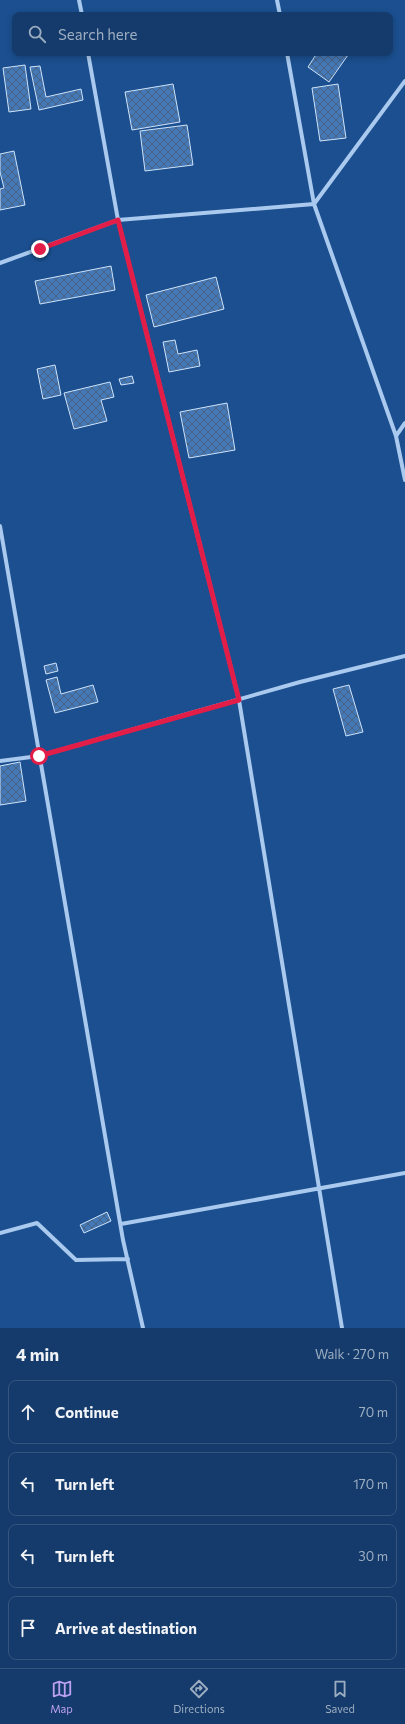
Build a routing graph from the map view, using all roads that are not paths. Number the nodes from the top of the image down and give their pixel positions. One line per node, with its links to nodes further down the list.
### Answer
1 (79, 0): 3 (street)
2 (277, 0): 4 (street)
3 (81, 12)
4 (279, 12)
5 (89, 56): 9 (street)
6 (288, 56): 8 (street)
7 (405, 81): 8 (street)
8 (314, 204): 9 (street); 12 (street)
9 (118, 220): 10 (street); 16 (street)
10 (0, 263)
11 (405, 423): 12 (street)
12 (396, 436): 13 (street)
13 (405, 480)
14 (0, 526): 17 (street)
15 (405, 656): 16 (street)
16 (239, 700): 17 (street); 20 (street)
17 (39, 756): 18 (street); 21 (street)
18 (0, 761)
19 (405, 1173): 20 (street)
20 (319, 1188): 21 (street); 25 (street)
21 (120, 1224): 23 (street)
22 (0, 1233): 23 (street)
23 (128, 1259): 24 (street)
24 (143, 1328)
25 (342, 1328)

